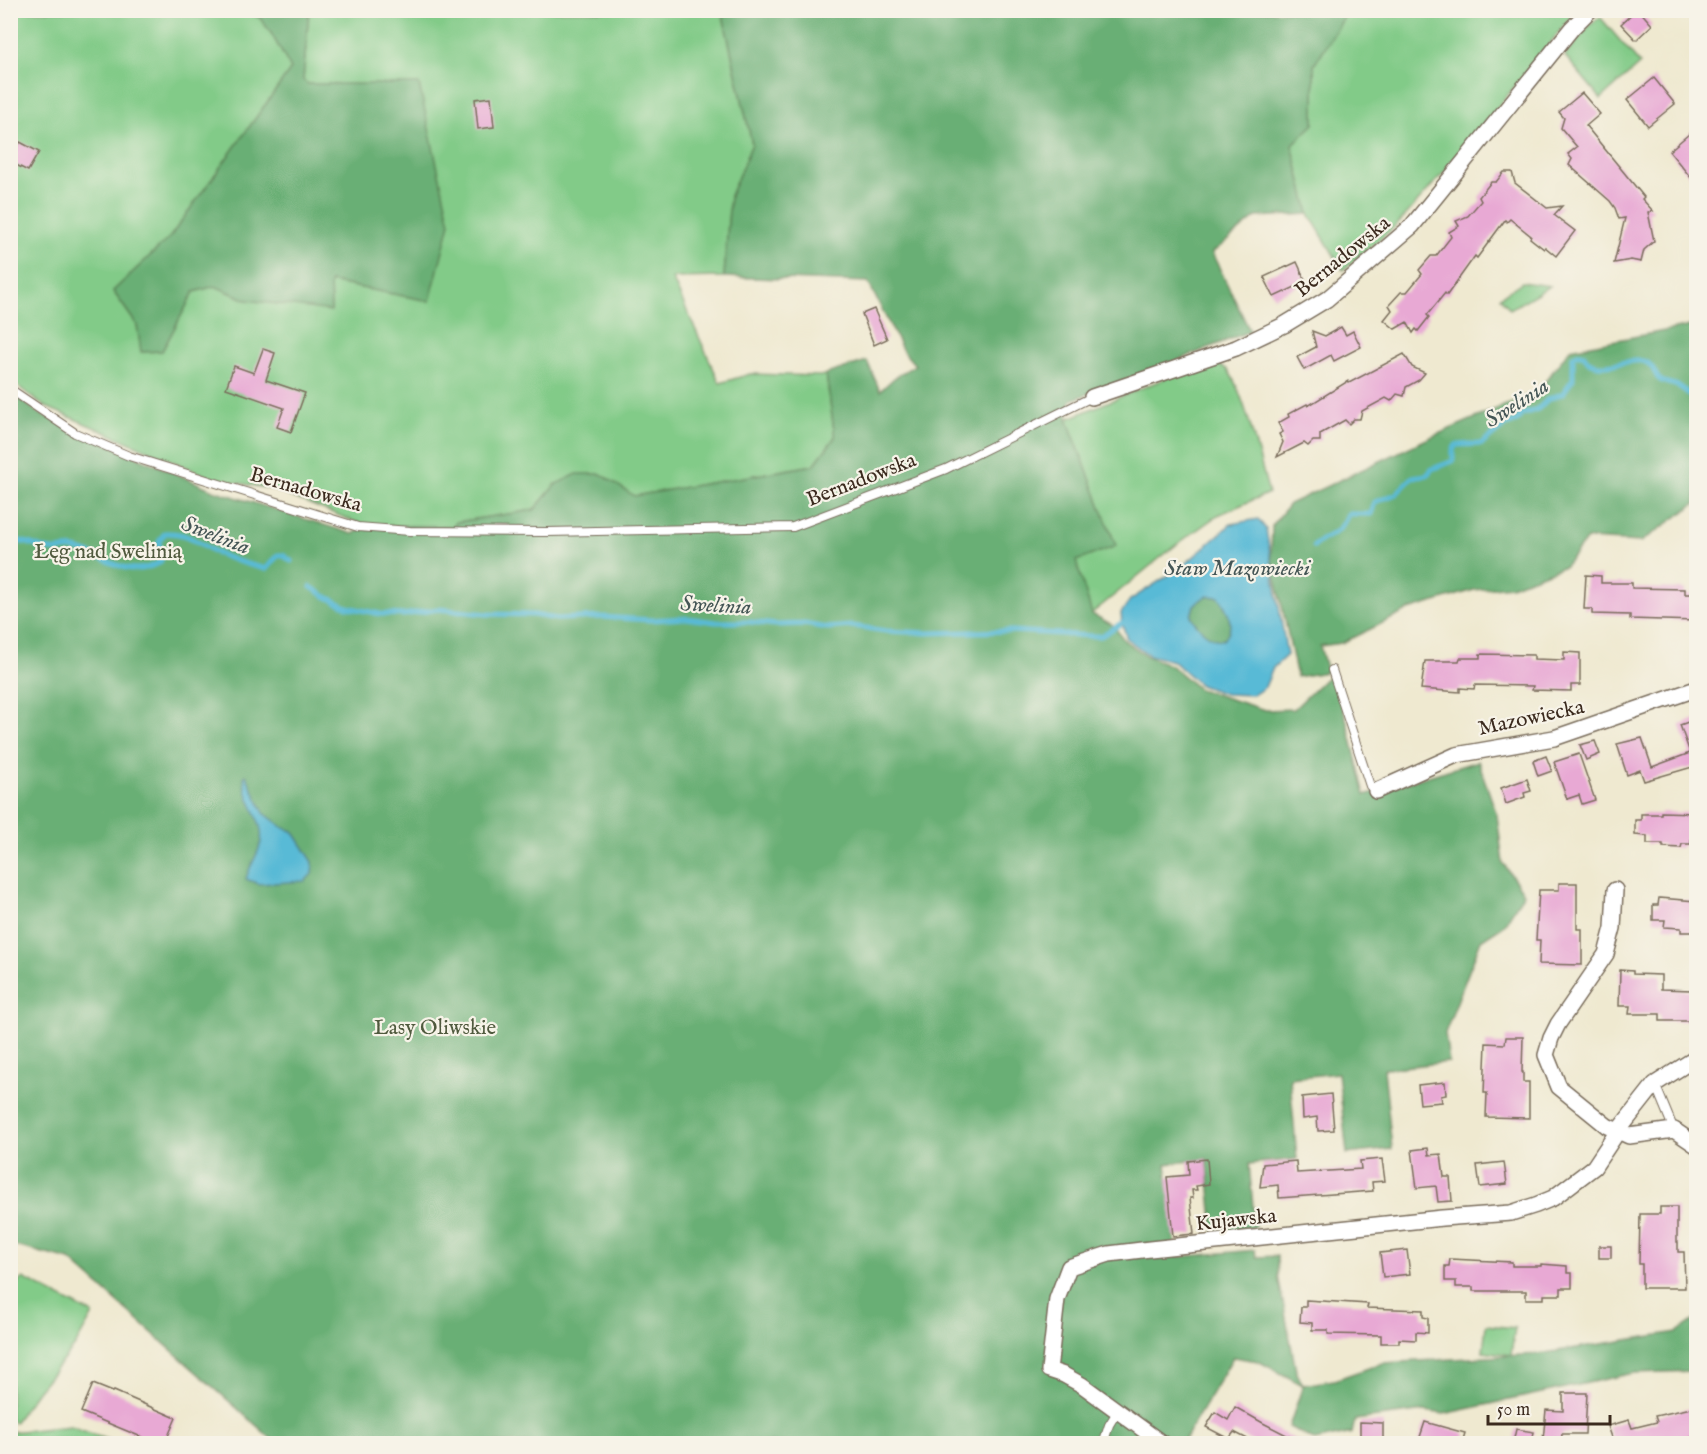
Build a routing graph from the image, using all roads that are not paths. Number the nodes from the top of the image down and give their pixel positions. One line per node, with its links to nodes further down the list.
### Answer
1 (1590, 10): 3 (street, Bernadowska)
2 (10, 389): 3 (lane, Bernadowska)
3 (1092, 397)
4 (1332, 670): 6 (lane)
5 (1696, 689): 6 (street, Mazowiecka)
6 (1376, 791)
7 (1615, 890): 11 (street)
8 (1696, 1058): 9 (street, Kujawska)
9 (1655, 1084): 10 (lane); 11 (street, Kujawska)
10 (1674, 1130): 11 (street); 12 (street)
11 (1618, 1131): 13 (street, Kujawska)
12 (1696, 1145)
13 (1117, 1412): 14 (lane); 15 (street, Kujawska)
14 (1103, 1443)
15 (1163, 1443)

